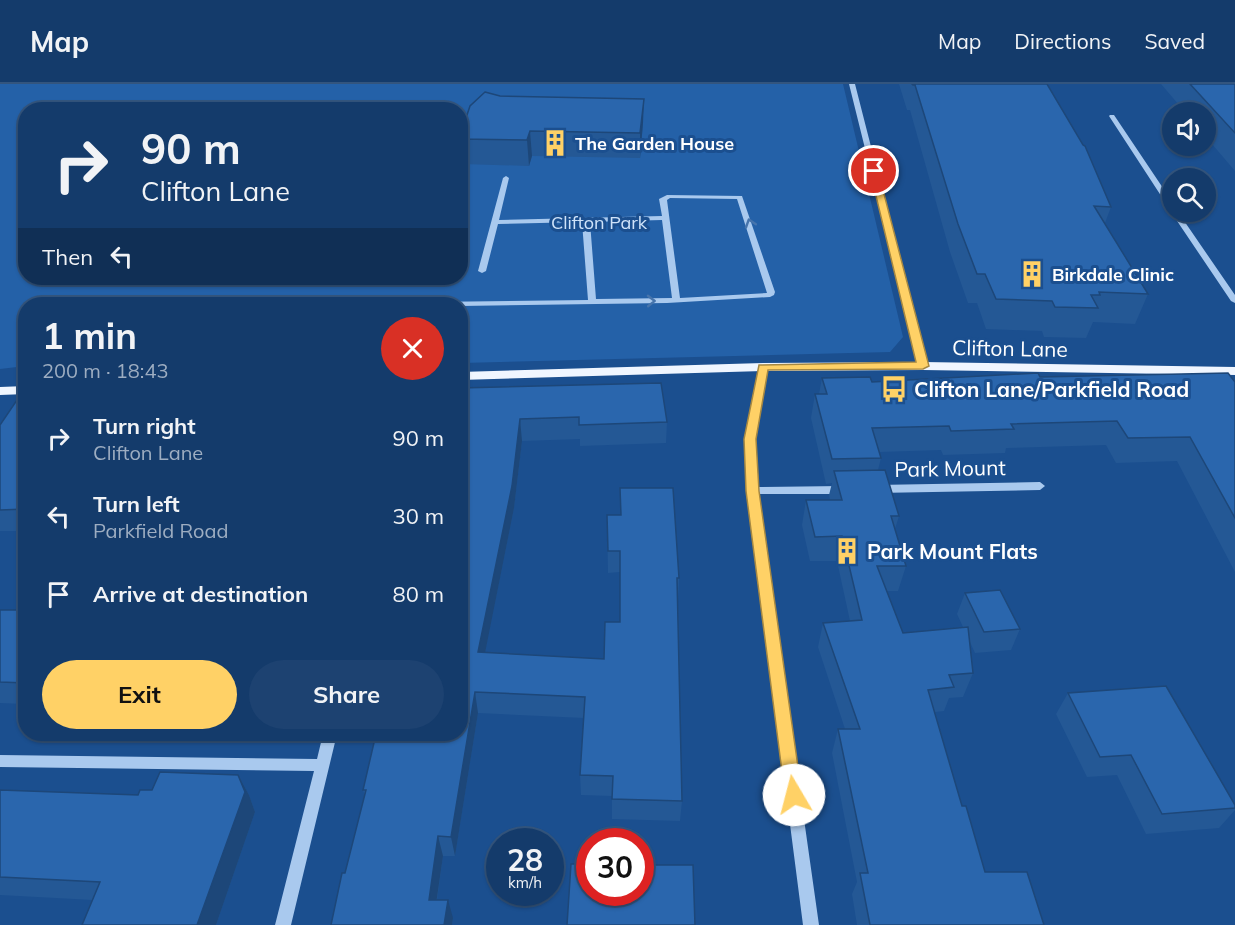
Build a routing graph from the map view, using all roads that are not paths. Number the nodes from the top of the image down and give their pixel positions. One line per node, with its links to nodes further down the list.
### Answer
1 (852, 84): 14 (street)
2 (1112, 116): 4 (street)
3 (506, 178): 7 (street)
4 (1162, 192)
5 (666, 218): 6 (street); 10 (street); 10 (street, one-way to 5)
6 (586, 220): 7 (street); 12 (street)
7 (494, 222): 9 (street)
8 (1182, 222): 11 (street)
9 (482, 272)
10 (676, 300): 12 (street, one-way to 10)
11 (1235, 301)
12 (592, 302): 13 (street)
13 (468, 304)
14 (923, 366): 15 (main road, Clifton Lane); 16 (main road, Clifton Lane)
15 (763, 367): 17 (main road, Clifton Lane); 23 (street)
16 (1235, 371)
17 (468, 376)
18 (18, 390): 19 (main road)
19 (0, 391)
20 (1040, 486): 22 (street, Park Mount)
21 (858, 489): 23 (street)
22 (870, 489)
23 (752, 491): 28 (street)
24 (328, 741): 26 (street)
25 (0, 761): 26 (street)
26 (322, 765): 27 (street)
27 (283, 925)
28 (811, 925)

